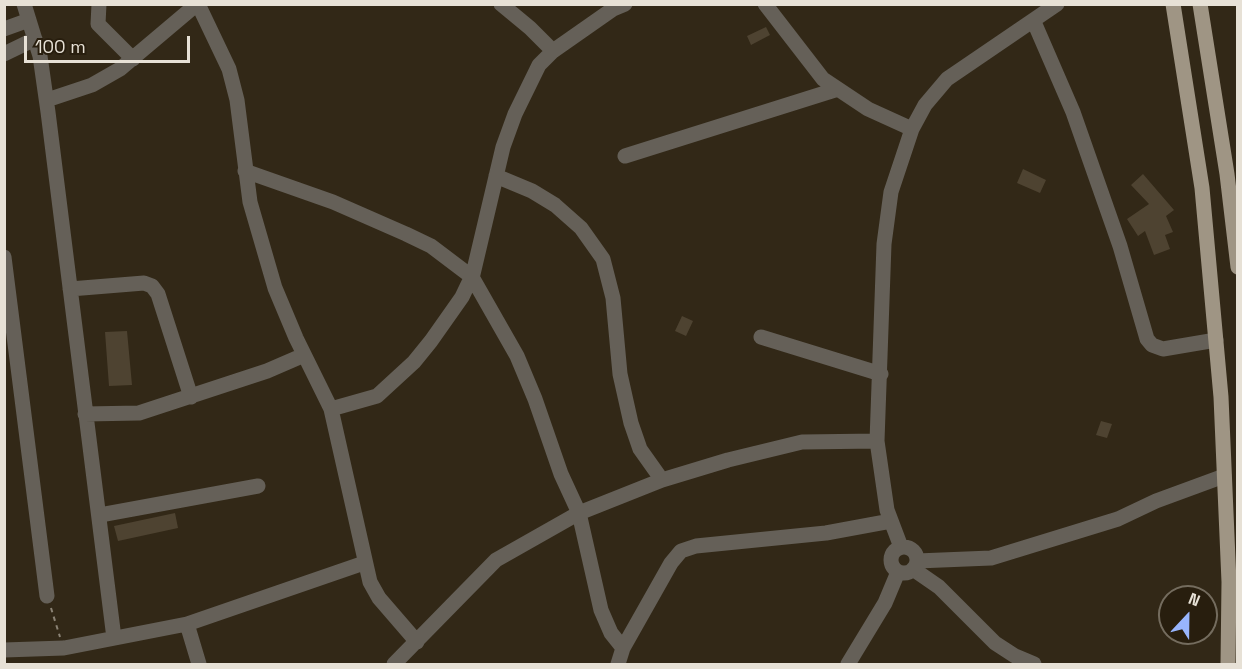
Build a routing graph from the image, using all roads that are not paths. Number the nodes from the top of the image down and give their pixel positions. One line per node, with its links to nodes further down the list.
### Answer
1 (24, 4): 10 (street)
2 (99, 4): 16 (street)
3 (197, 4): 16 (street); 21 (street)
4 (501, 4): 14 (street)
5 (625, 4): 14 (street)
6 (765, 4): 17 (street)
7 (1057, 4): 11 (street)
8 (1173, 4): 29 (main road)
9 (1200, 4): 22 (main road)
10 (29, 20): 12 (street); 13 (street)
11 (1034, 22): 19 (street); 29 (street)
12 (4, 29)
13 (35, 39): 15 (street); 18 (street)
14 (553, 51): 23 (street)
15 (4, 54)
16 (133, 59): 18 (street)
17 (838, 89): 19 (street); 20 (street)
18 (47, 100): 27 (street)
19 (912, 129): 31 (street)
20 (625, 156)
21 (245, 171): 26 (street); 30 (street)
22 (1232, 173): 25 (main road)
23 (496, 176): 26 (street); 37 (street)
24 (4, 257): 45 (street)
25 (1238, 267)
26 (472, 277): 33 (street); 39 (street)
27 (70, 289): 32 (street); 34 (street)
28 (761, 337): 31 (street)
29 (1216, 340): 36 (main road)
30 (304, 355): 32 (street); 33 (street)
31 (881, 374): 35 (street)
32 (191, 397): 34 (street)
33 (331, 409): 43 (street)
34 (85, 414): 40 (street)
35 (877, 441): 37 (street); 41 (street)
36 (1224, 476): 44 (street); 56 (main road)
37 (662, 480): 39 (street)
38 (258, 486): 40 (street)
39 (579, 513): 48 (street); 49 (street)
40 (100, 515): 47 (street)
41 (891, 521): 42 (street); 49 (street)
42 (901, 547): 44 (street); 44 (street)
43 (364, 563): 46 (street); 48 (street)
44 (910, 568): 54 (street); 55 (street)
45 (47, 596)
46 (187, 624): 47 (street); 51 (street)
47 (114, 639): 50 (street)
48 (417, 642): 52 (street)
49 (622, 648): 53 (street)
50 (4, 650)
51 (199, 664)
52 (394, 664)
53 (618, 664)
54 (848, 664)
55 (1034, 664)
56 (1228, 664)

